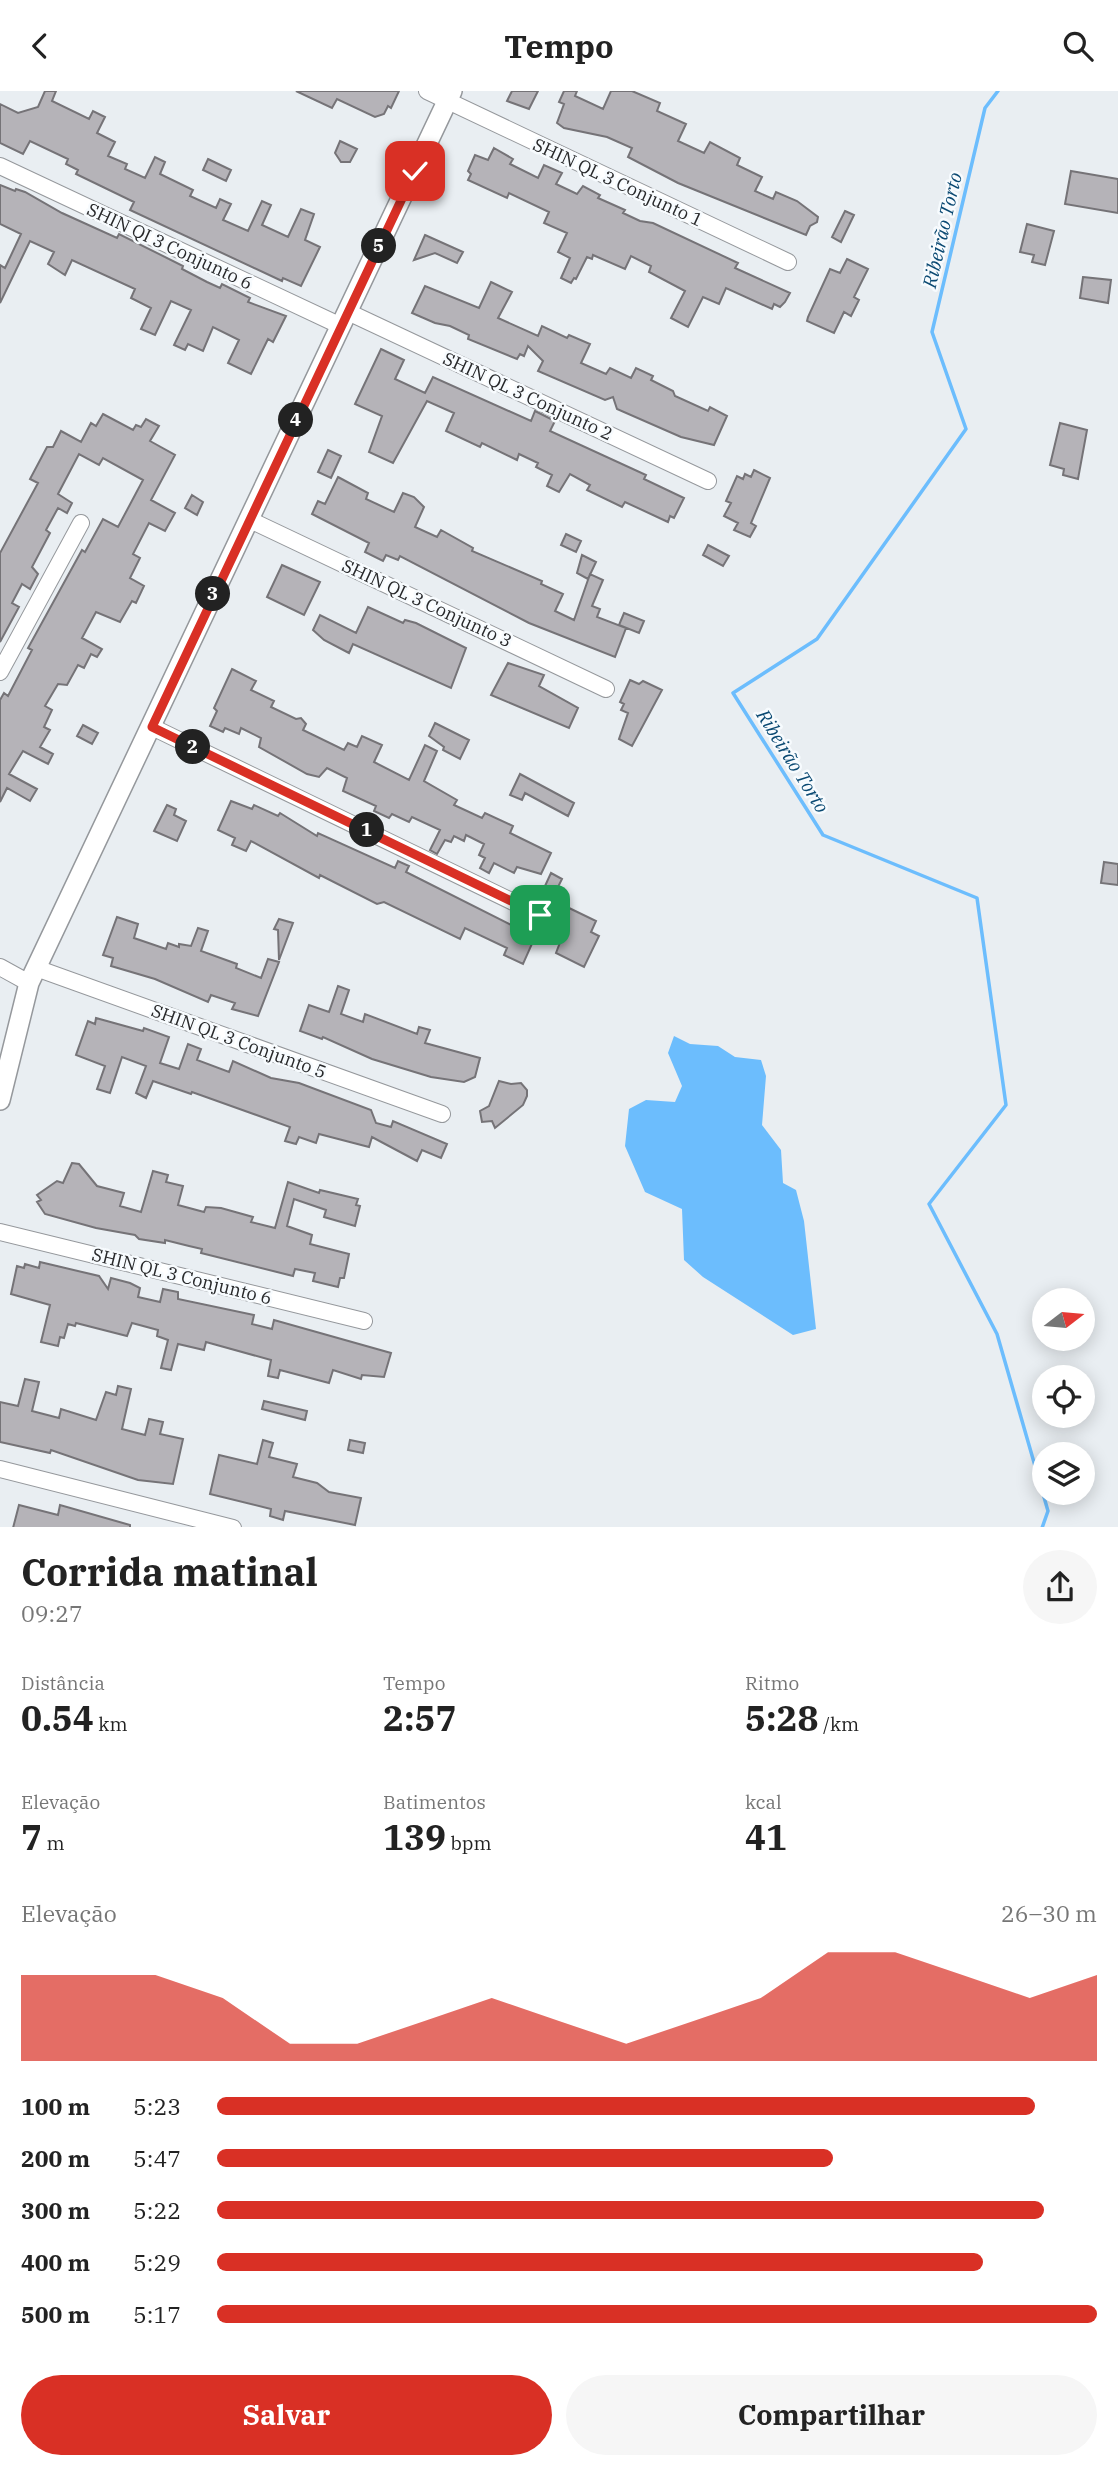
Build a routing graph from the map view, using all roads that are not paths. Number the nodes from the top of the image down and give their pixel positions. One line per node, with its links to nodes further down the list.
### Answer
1 (427, 91): 2 (street, SHIN QL 3 Conjunto 1)
2 (450, 96): 4 (street, SHIN QL 3 Conjunto 1); 5 (street)
3 (0, 166): 5 (street, SHIN QI 3 Conjunto 6)
4 (788, 262)
5 (345, 319): 6 (street, SHIN QL 3 Conjunto 2); 7 (street)
6 (708, 481)
7 (248, 519): 10 (street, SHIN QL 3 Conjunto 3); 11 (street)
8 (81, 523): 9 (street)
9 (0, 672)
10 (606, 689)
11 (152, 727): 12 (street); 14 (street)
12 (540, 915)
13 (0, 967): 14 (street, SHIN QL 3 Conjunto 5)
14 (33, 976): 15 (street); 16 (street, SHIN QL 3 Conjunto 5)
15 (0, 1100)
16 (442, 1114)
17 (0, 1232): 18 (street, SHIN QL 3 Conjunto 6)
18 (364, 1321)
19 (0, 1469): 20 (street)
20 (229, 1527)

